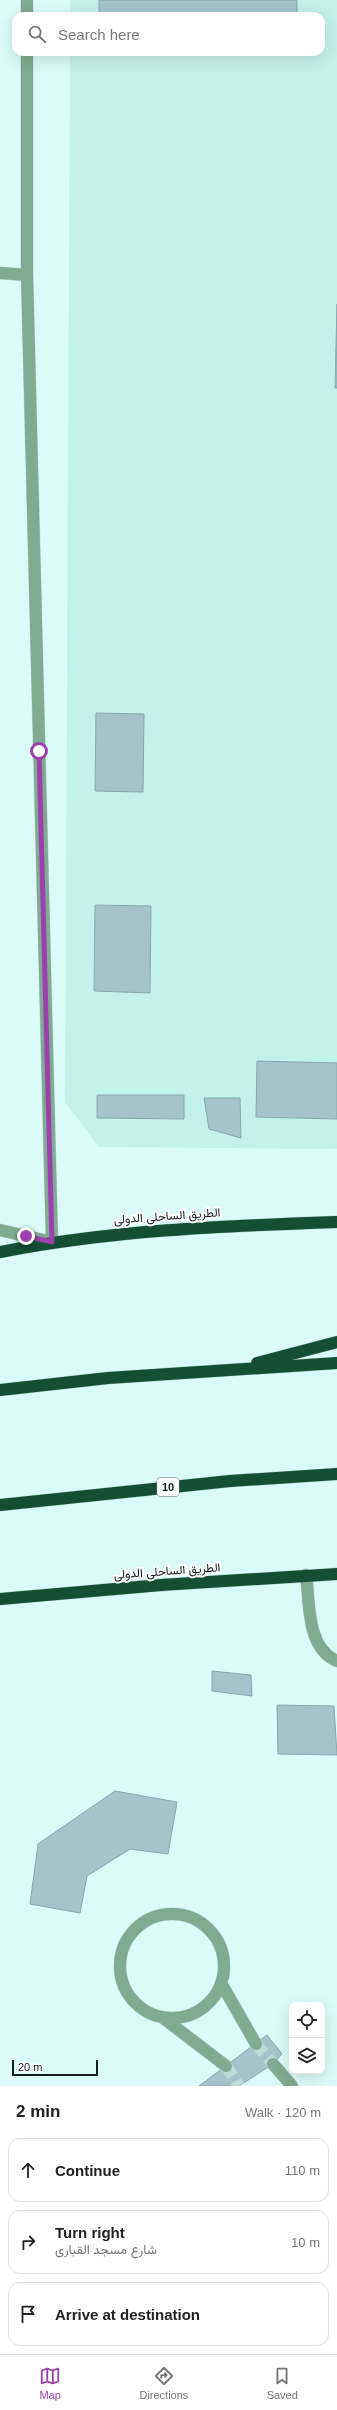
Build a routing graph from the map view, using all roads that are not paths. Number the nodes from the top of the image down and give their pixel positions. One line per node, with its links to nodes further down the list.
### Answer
1 (27, 0): 2 (street)
2 (27, 12)
3 (27, 56): 5 (street)
4 (0, 274): 5 (street)
5 (27, 275): 8 (street)
6 (337, 1222): 8 (highway, الطريق الساحلى الدولى)
7 (0, 1230): 8 (street)
8 (52, 1242): 9 (highway, الطريق الساحلى الدولى)
9 (0, 1252)
10 (337, 1342): 12 (highway)
11 (337, 1363): 12 (highway)
12 (232, 1369): 13 (highway)
13 (0, 1390)
14 (337, 1474): 15 (highway, 10)
15 (0, 1505)
16 (337, 1574): 17 (highway, الطريق الساحلى الدولى)
17 (306, 1575): 18 (highway, الطريق الساحلى الدولى); 19 (street)
18 (0, 1599)
19 (337, 1661)
20 (221, 1983): 21 (street); 21 (street); 22 (street)
21 (162, 2017): 24 (street)
22 (256, 2044)
23 (273, 2064): 25 (street)
24 (226, 2066)
25 (292, 2086)

